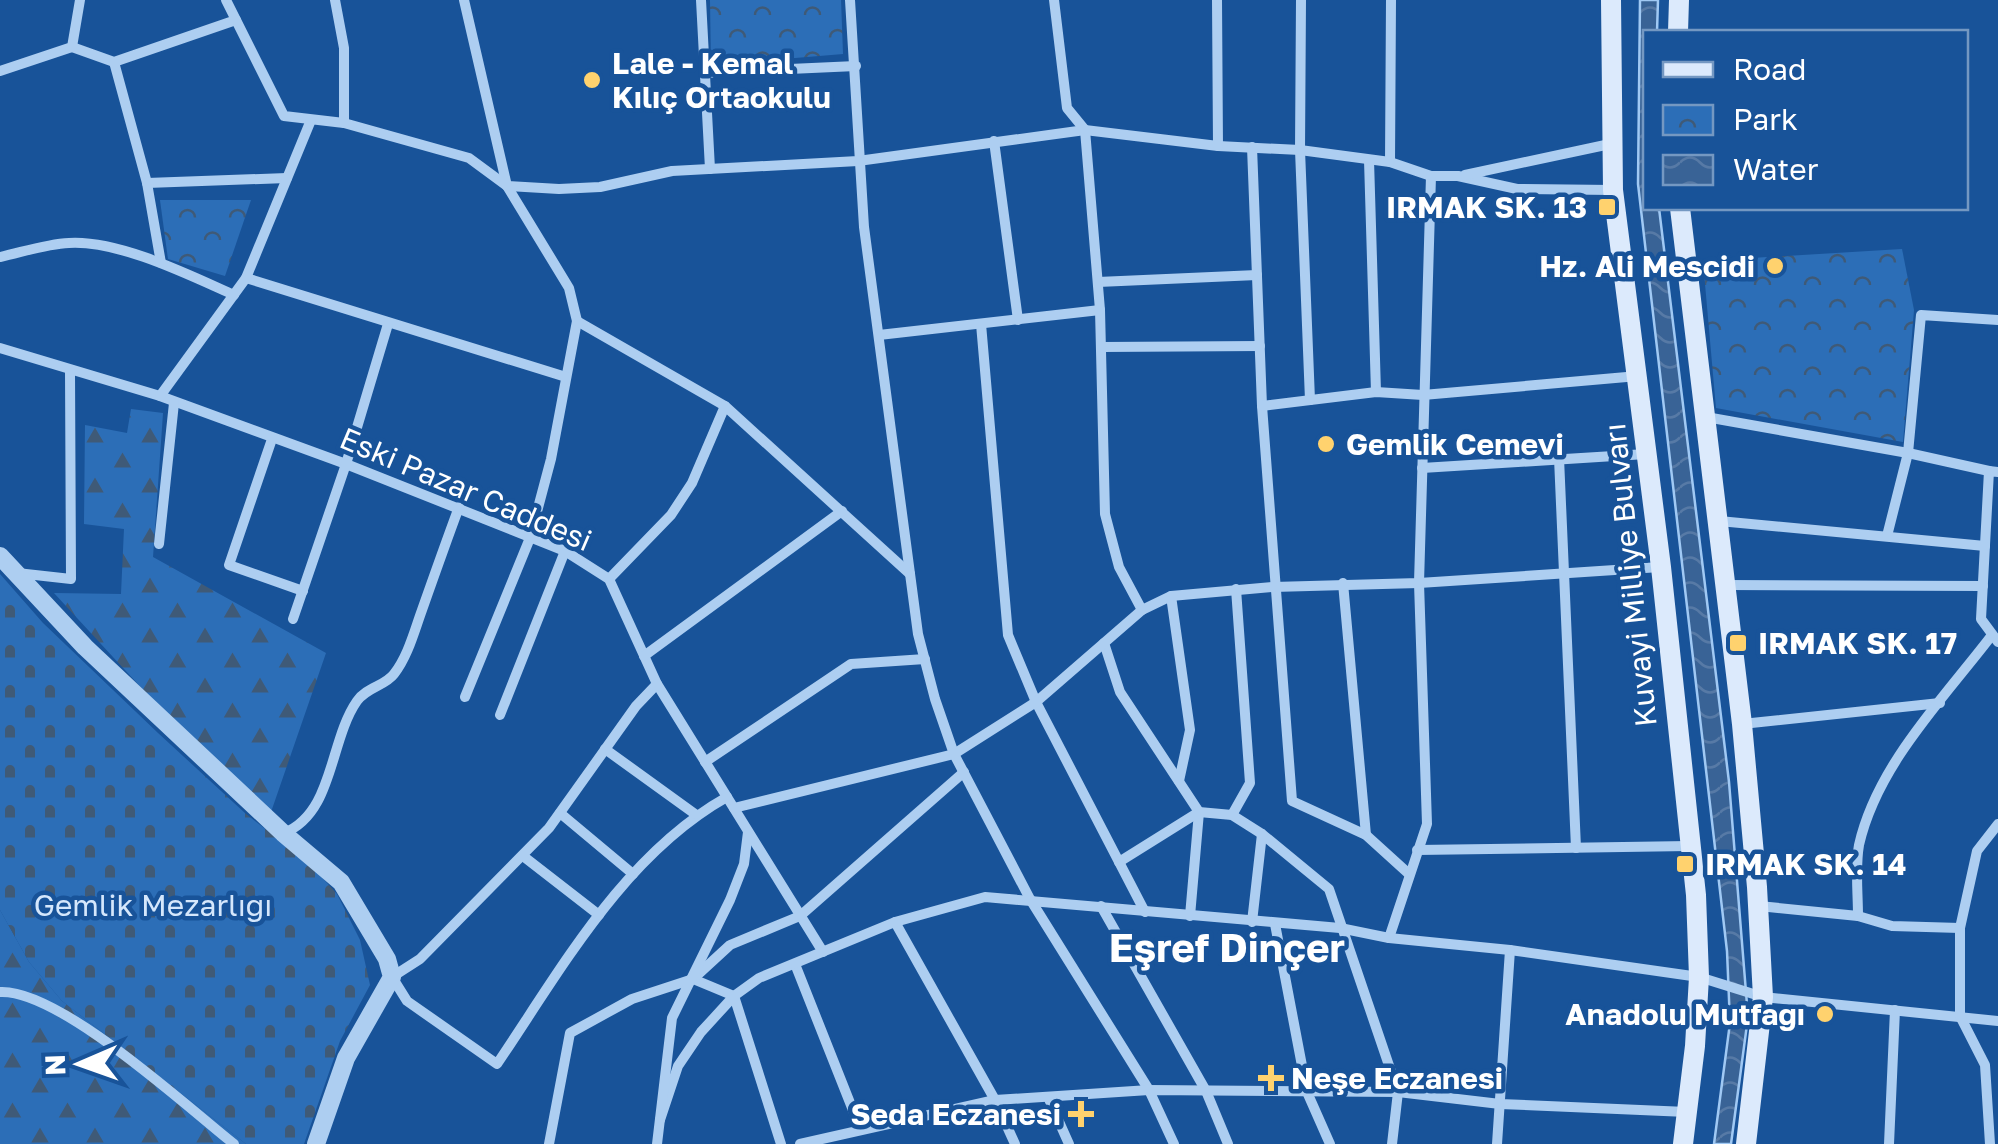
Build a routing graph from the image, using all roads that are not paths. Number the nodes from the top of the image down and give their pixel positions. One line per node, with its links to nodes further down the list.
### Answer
1 (80, 0): 15 (street)
2 (226, 0): 13 (street)
3 (335, 0): 21 (street)
4 (464, 0): 36 (street)
5 (701, 0): 19 (street)
6 (850, 0): 17 (street)
7 (1054, 0): 22 (street)
8 (1217, 0): 25 (street)
9 (1301, 0): 27 (street)
10 (1391, 0): 30 (street)
11 (1612, 0): 24 (main road, Kuvayi Milliye Bulvarı)
12 (1678, 0): 14 (main road)
13 (236, 20): 16 (street); 20 (street)
14 (1678, 30)
15 (72, 47): 16 (street); 18 (street)
16 (114, 62): 35 (street)
17 (856, 66): 19 (street); 29 (street)
18 (0, 71)
19 (704, 74): 31 (street)
20 (312, 120): 21 (street); 34 (street)
21 (344, 123): 36 (street)
22 (1085, 130): 23 (street); 25 (street); 43 (street)
23 (994, 141): 29 (street); 46 (street)
24 (1610, 144): 33 (street); 37 (main road, Kuvayi Milliye Bulvarı)
25 (1218, 146): 26 (street)
26 (1252, 147): 27 (street); 41 (street)
27 (1300, 150): 28 (street); 61 (street)
28 (1369, 160): 30 (street); 58 (street)
29 (858, 161): 31 (street); 51 (street)
30 (1390, 162): 32 (street)
31 (710, 169): 36 (street)
32 (1431, 176): 33 (street); 59 (street)
33 (1458, 176): 37 (street)
34 (287, 178): 35 (street); 42 (street)
35 (147, 183): 40 (street)
36 (507, 186): 48 (street)
37 (1613, 190): 56 (main road, Kuvayi Milliye Bulvarı)
38 (1680, 210): 65 (main road)
39 (0, 258): 40 (street)
40 (162, 263): 44 (street)
41 (1257, 275): 43 (street); 52 (street)
42 (246, 278): 44 (street); 49 (street)
43 (1098, 282): 45 (street)
44 (234, 295): 60 (street)
45 (1100, 310): 46 (street); 53 (street)
46 (1018, 320): 50 (street)
47 (1998, 320): 67 (street)
48 (577, 321): 57 (street); 63 (street)
49 (388, 324): 57 (street); 70 (street)
50 (981, 324): 51 (street); 103 (street)
51 (879, 335): 84 (street)
52 (1260, 346): 53 (street); 64 (street)
53 (1102, 347): 95 (street)
54 (0, 348): 55 (street, Eski Pazar Caddesi)
55 (70, 371): 60 (street, Eski Pazar Caddesi); 83 (street)
56 (1638, 376): 59 (street); 68 (main road, Kuvayi Milliye Bulvarı)
57 (566, 378): 77 (street)
58 (1376, 392): 59 (street); 61 (street)
59 (1423, 395): 71 (street)
60 (160, 396): 62 (street, Eski Pazar Caddesi)
61 (1310, 400): 64 (street)
62 (174, 403): 66 (street, Eski Pazar Caddesi); 78 (street)
63 (725, 406): 74 (street); 86 (street)
64 (1262, 406): 91 (street)
65 (1704, 417): 67 (street); 75 (main road)
66 (272, 439): 70 (street, Eski Pazar Caddesi); 93 (street)
67 (1908, 453): 72 (street); 76 (street)
68 (1647, 454): 69 (street); 82 (main road, Kuvayi Milliye Bulvarı)
69 (1559, 458): 71 (street); 85 (street)
70 (346, 464): 73 (street, Eski Pazar Caddesi); 93 (street)
71 (1422, 468): 87 (street)
72 (1994, 472): 79 (street)
73 (459, 507): 77 (street, Eski Pazar Caddesi); 120 (street)
74 (842, 510): 84 (street); 99 (street)
75 (1719, 521): 76 (street); 89 (main road)
76 (1887, 536): 79 (street)
77 (530, 538): 80 (street, Eski Pazar Caddesi); 102 (street)
78 (159, 544)
79 (1985, 546): 90 (street)
80 (565, 552): 86 (street, Eski Pazar Caddesi); 105 (street)
81 (0, 556): 83 (street)
82 (1661, 567): 85 (street); 123 (main road, Kuvayi Milliye Bulvarı)
83 (16, 574): 120 (street)
84 (910, 574): 100 (street)
85 (1566, 575): 87 (street); 124 (street)
86 (609, 579): 99 (street, Eski Pazar Caddesi)
87 (1419, 583): 88 (street); 125 (street)
88 (1343, 584): 91 (street); 122 (street)
89 (1725, 584): 90 (street); 106 (main road)
90 (1982, 586): 97 (street)
91 (1274, 587): 92 (street); 122 (street)
92 (1236, 589): 94 (street); 117 (street)
93 (303, 591): 96 (street)
94 (1171, 596): 95 (street); 111 (street)
95 (1142, 610): 98 (street)
96 (293, 619)
97 (1995, 639): 104 (street)
98 (1104, 643): 103 (street); 111 (street)
99 (644, 656): 101 (street, Eski Pazar Caddesi)
100 (925, 659): 108 (street); 109 (street)
101 (657, 684): 107 (street); 109 (street, Eski Pazar Caddesi)
102 (465, 697)
103 (1036, 702): 108 (street); 127 (street)
104 (1940, 703): 106 (street); 137 (street)
105 (500, 715)
106 (1742, 724): 132 (main road)
107 (605, 749): 115 (street); 116 (street)
108 (954, 754): 110 (street); 113 (street)
109 (705, 762): 112 (street, Eski Pazar Caddesi)
110 (964, 772): 130 (street); 135 (street)
111 (1178, 782): 114 (street)
112 (727, 796): 113 (street, Eski Pazar Caddesi); 116 (street)
113 (734, 808): 119 (street, Eski Pazar Caddesi)
114 (1199, 812): 117 (street); 127 (street); 136 (street)
115 (560, 813): 126 (street); 128 (street)
116 (696, 814): 128 (street)
117 (1232, 814): 121 (street)
118 (1998, 824): 142 (street)
119 (748, 831): 135 (street, Eski Pazar Caddesi); 149 (street)
120 (283, 834): 147 (street)
121 (1262, 834): 139 (street); 141 (street)
122 (1366, 836): 129 (street)
123 (1690, 846): 124 (street); 148 (main road, Kuvayi Milliye Bulvarı)
124 (1576, 848): 125 (street)
125 (1417, 850): 129 (street)
126 (523, 856): 134 (street); 147 (street)
127 (1119, 862): 133 (street)
128 (633, 874): 134 (street)
129 (1410, 874): 143 (street)
130 (1030, 899): 131 (street); 138 (street); 156 (street)
131 (1101, 906): 133 (street); 157 (street)
132 (1758, 906): 137 (street); 152 (main road)
133 (1145, 912): 136 (street)
134 (599, 915): 147 (street)
135 (800, 916): 145 (street, Eski Pazar Caddesi); 149 (street)
136 (1190, 916): 139 (street)
137 (1858, 916): 142 (street)
138 (895, 922): 145 (street); 161 (street)
139 (1252, 922): 140 (street)
140 (1276, 924): 141 (street); 158 (street)
141 (1340, 928): 143 (street); 159 (street)
142 (1960, 928): 154 (street)
143 (1389, 938): 144 (street)
144 (1510, 950): 148 (street); 162 (street)
145 (823, 952): 146 (street)
146 (795, 964): 151 (street); 165 (street)
147 (392, 977): 168 (street)
148 (1699, 977): 152 (street); 163 (main road, Kuvayi Milliye Bulvarı)
149 (693, 979): 151 (street); 164 (street); 169 (street)
150 (0, 992): 167 (street)
151 (734, 996): 164 (street); 171 (street)
152 (1763, 997): 153 (street); 181 (main road)
153 (1894, 1010): 154 (street); 182 (street)
154 (1960, 1016): 155 (street); 183 (street)
155 (1998, 1021)
156 (1150, 1090): 157 (street); 160 (street); 175 (street)
157 (1206, 1090): 158 (street); 176 (street)
158 (1307, 1092): 159 (street); 177 (street)
159 (1398, 1092): 162 (street); 178 (street)
160 (1048, 1097): 161 (street); 174 (street)
161 (995, 1100): 165 (street); 173 (street)
162 (1500, 1104): 163 (street); 179 (street)
163 (1687, 1112): 180 (main road, Kuvayi Milliye Bulvarı)
164 (660, 1120): 170 (street)
165 (860, 1128): 166 (street)
166 (830, 1140): 172 (street)
167 (234, 1144)
168 (316, 1144)
169 (549, 1144)
170 (657, 1144)
171 (781, 1144)
172 (800, 1144)
173 (1015, 1144)
174 (1069, 1144)
175 (1174, 1144)
176 (1228, 1144)
177 (1330, 1144)
178 (1392, 1144)
179 (1496, 1144)
180 (1683, 1144)
181 (1746, 1144)
182 (1889, 1144)
183 (1990, 1144)

